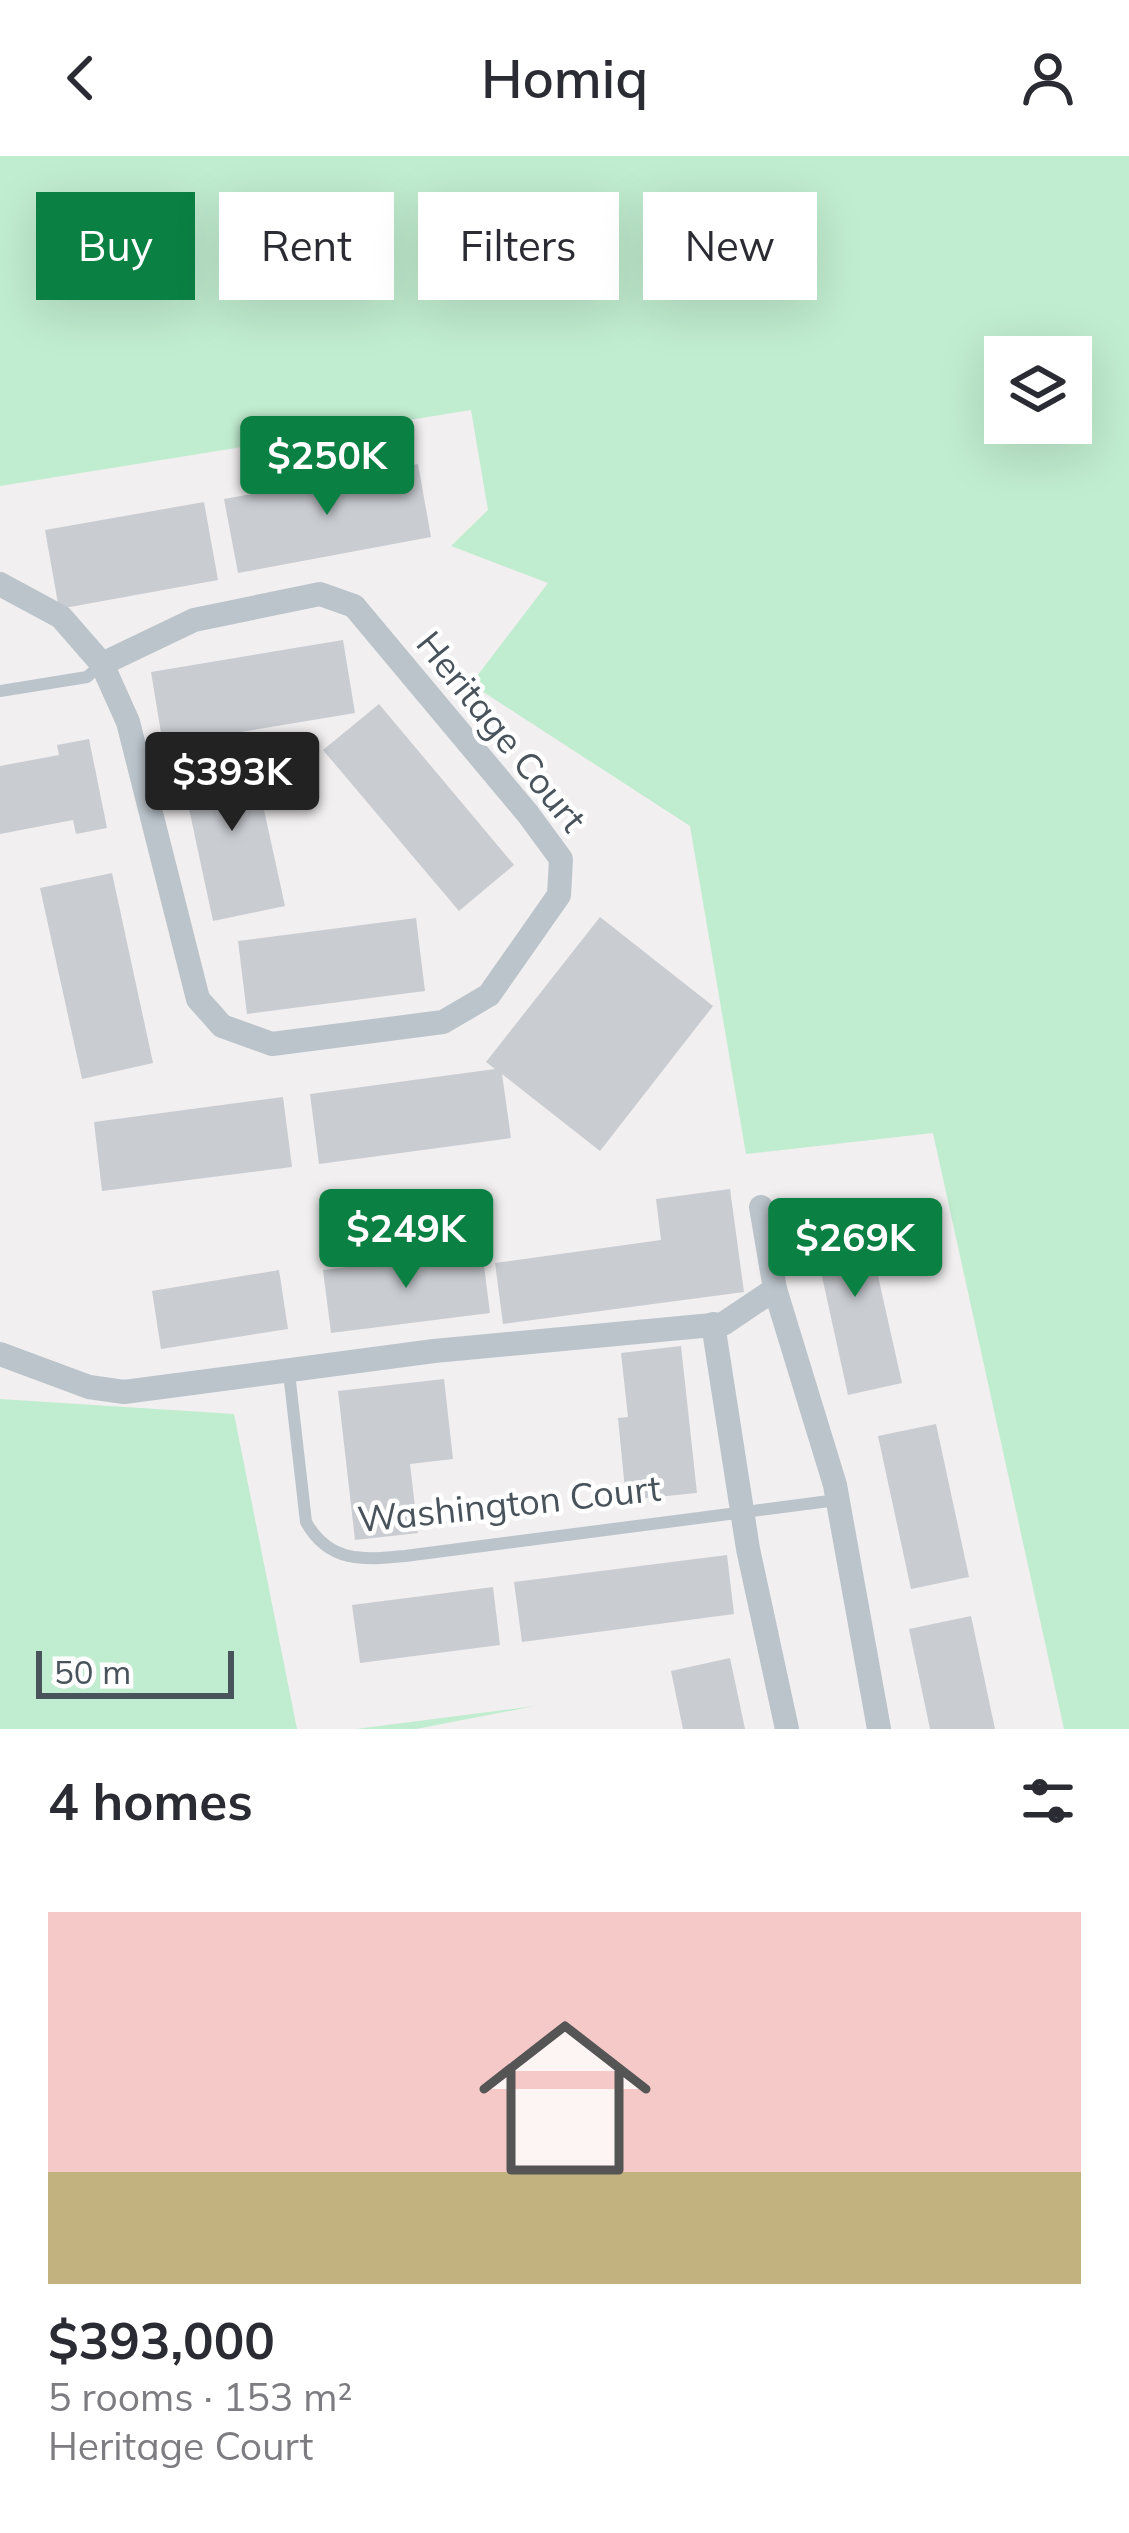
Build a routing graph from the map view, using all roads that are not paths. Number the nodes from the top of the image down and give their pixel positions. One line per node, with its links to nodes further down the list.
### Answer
1 (0, 584): 2 (street, Heritage Court)
2 (102, 664): 2 (street, Heritage Court); 3 (lane, Heritage Court)
3 (0, 691)
4 (761, 1207): 5 (street)
5 (776, 1289): 6 (street); 9 (street)
6 (713, 1324): 8 (street); 10 (street)
7 (0, 1354): 8 (street)
8 (289, 1373): 10 (lane, Washington Court)
9 (838, 1499): 10 (lane, Washington Court); 12 (street)
10 (742, 1513): 11 (street)
11 (787, 1729)
12 (878, 1729)

